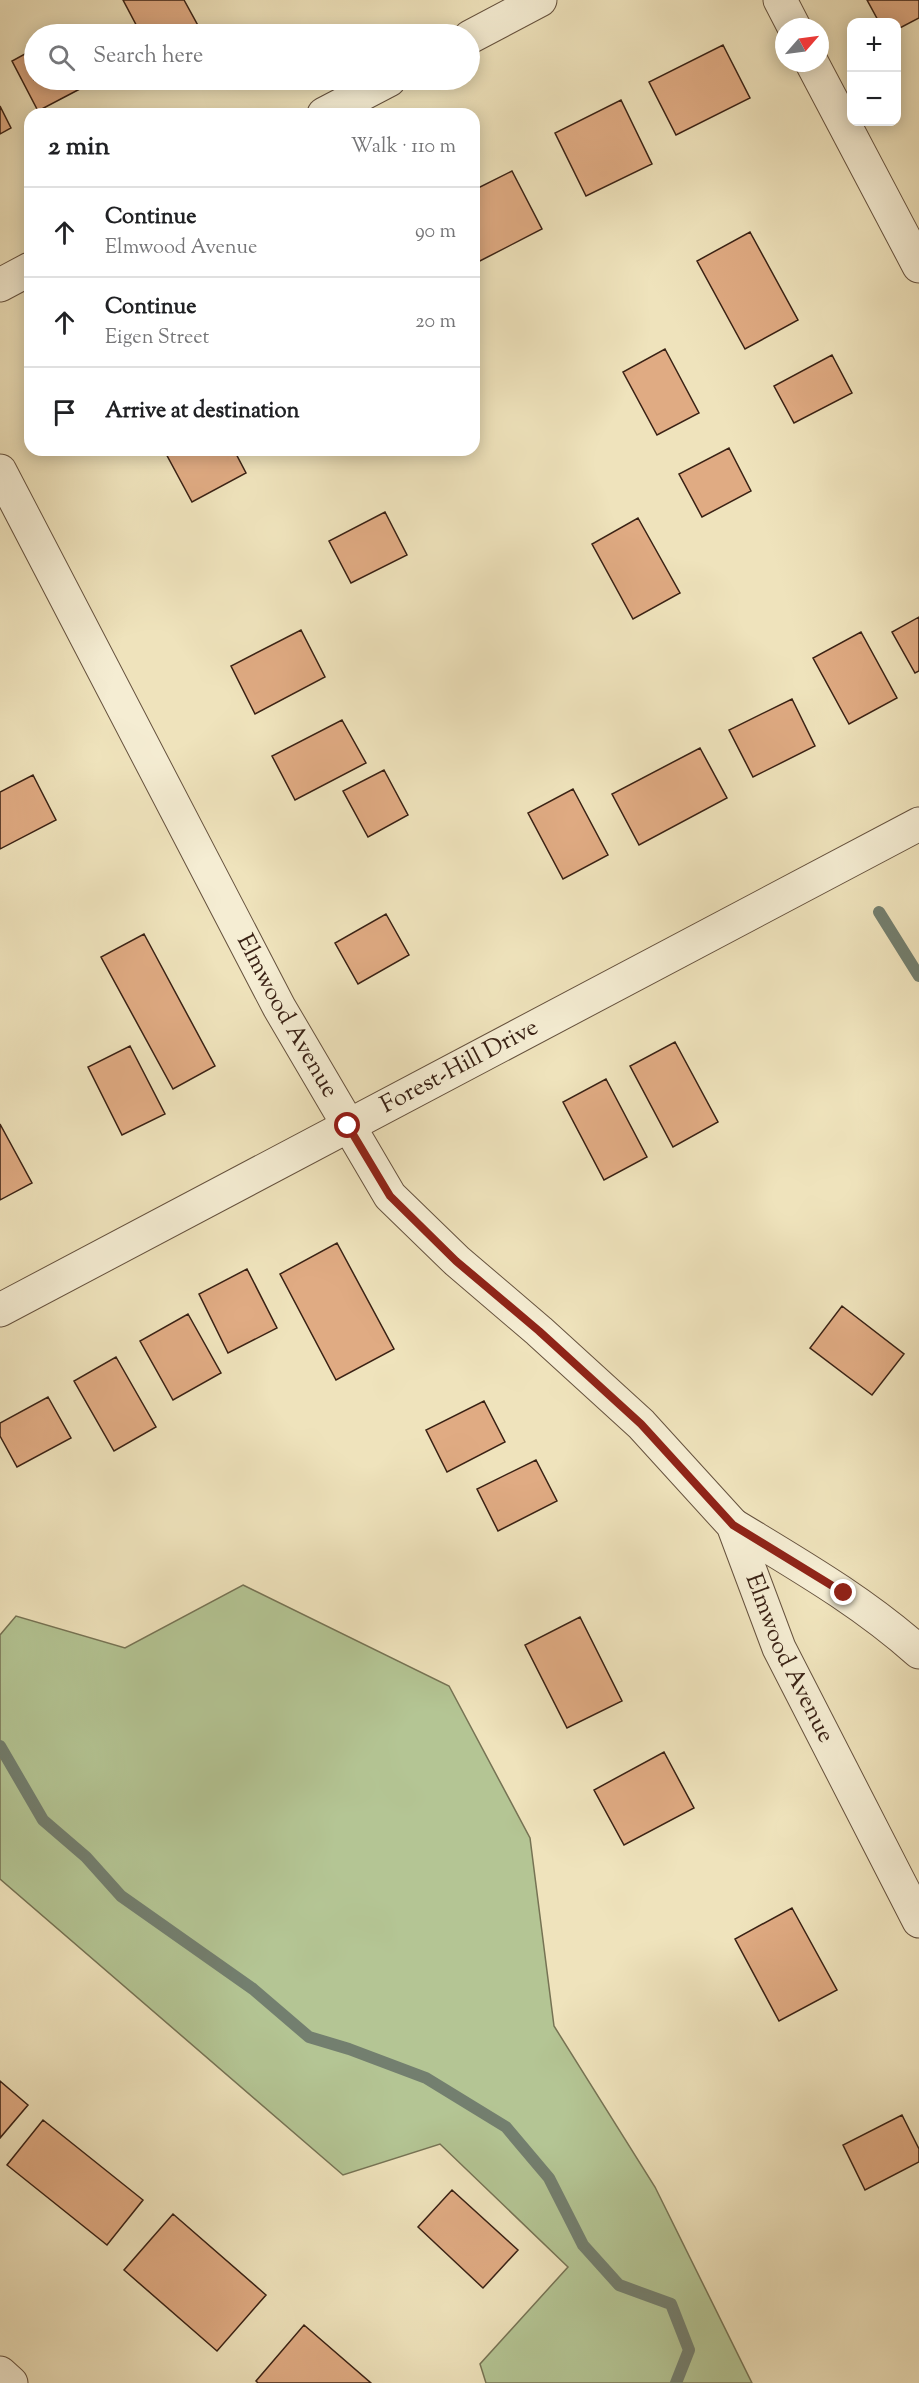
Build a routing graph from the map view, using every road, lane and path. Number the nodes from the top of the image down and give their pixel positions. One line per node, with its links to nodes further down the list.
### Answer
1 (540, 0): 4 (street)
2 (780, 0): 3 (street)
3 (789, 18)
4 (480, 32)
5 (817, 72): 8 (street)
6 (371, 90): 7 (street)
7 (336, 108)
8 (919, 266)
9 (24, 272): 10 (street)
10 (0, 285)
11 (0, 471): 13 (street, Elmwood Avenue)
12 (919, 824): 13 (street, Forest-Hill Drive)
13 (348, 1126): 14 (street, Forest-Hill Drive); 15 (street, Elmwood Avenue)
14 (0, 1310)
15 (733, 1525): 16 (street); 17 (street, Elmwood Avenue)
16 (919, 1652)
17 (919, 1921)
18 (0, 2373): 19 (street)
19 (11, 2383)

